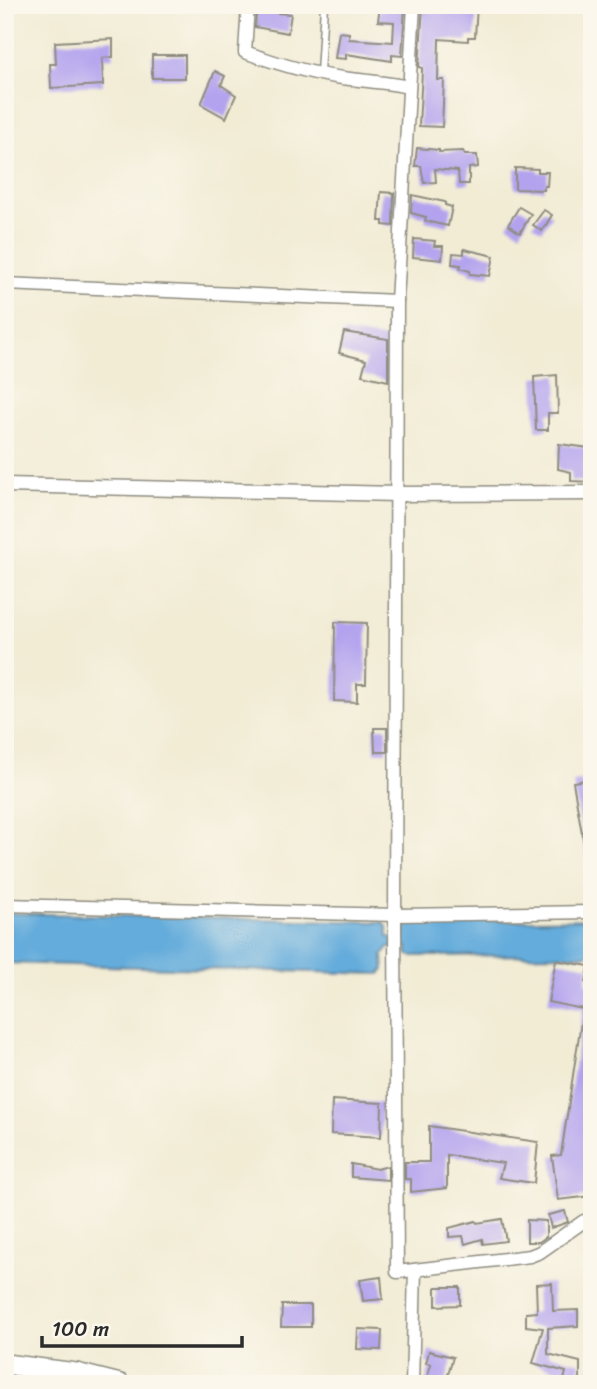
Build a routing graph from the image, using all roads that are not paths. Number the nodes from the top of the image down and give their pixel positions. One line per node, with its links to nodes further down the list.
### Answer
1 (248, 5): 4 (street)
2 (324, 5): 4 (lane)
3 (414, 5): 5 (street)
4 (320, 73): 5 (street)
5 (409, 87): 7 (street)
6 (5, 284): 7 (street)
7 (397, 300): 10 (street)
8 (5, 485): 10 (street)
9 (592, 493): 10 (street)
10 (397, 494): 13 (street)
11 (5, 905): 13 (street)
12 (592, 912): 13 (street)
13 (396, 919): 15 (street)
14 (592, 1219): 15 (street)
15 (415, 1270): 18 (street)
16 (5, 1364): 17 (main road)
17 (120, 1384)
18 (412, 1384)

